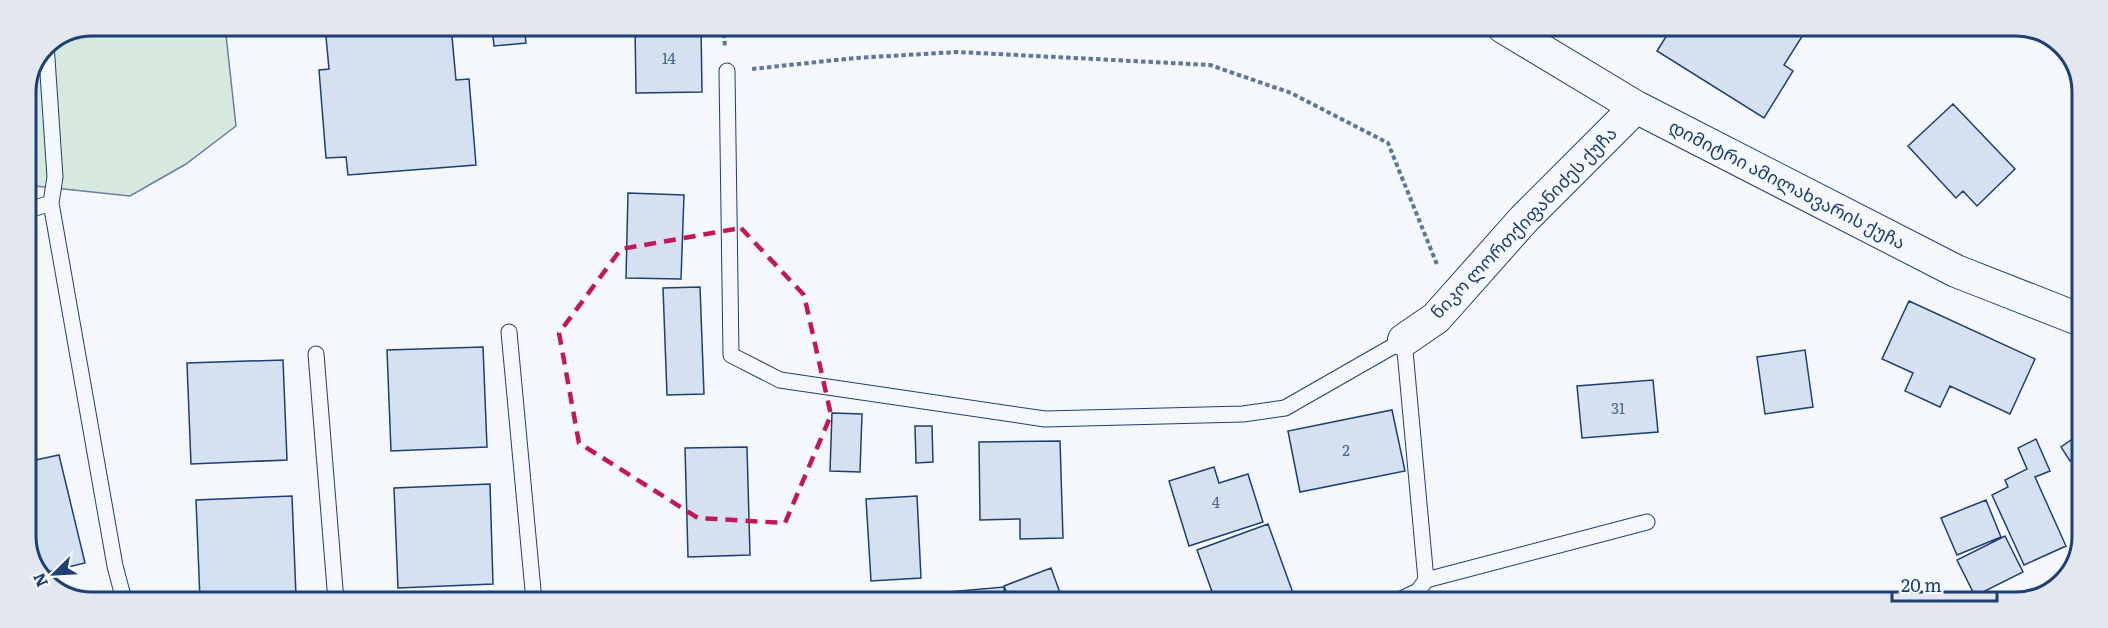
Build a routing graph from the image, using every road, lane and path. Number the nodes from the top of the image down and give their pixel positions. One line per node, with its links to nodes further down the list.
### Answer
1 (724, 36): 4 (path)
2 (1518, 36): 5 (street, დიმიტრი ამილახვარის ქუჩა)
3 (47, 58): 6 (lane)
4 (727, 71): 8 (path); 11 (lane)
5 (1636, 107): 8 (street, ნიკო ლორთქიფანიძეს ქუჩა); 9 (street, დიმიტრი ამილახვარის ქუჩა)
6 (51, 204): 7 (lane); 15 (lane)
7 (36, 208)
8 (1451, 300): 11 (street, ნიკო ლორთქიფანიძეს ქუჩა)
9 (2072, 316)
10 (509, 333): 17 (lane)
11 (1404, 340): 14 (lane)
12 (316, 354): 16 (lane)
13 (1647, 522): 14 (lane)
14 (1426, 580): 18 (lane)
15 (122, 592)
16 (335, 592)
17 (533, 592)
18 (1416, 592)

